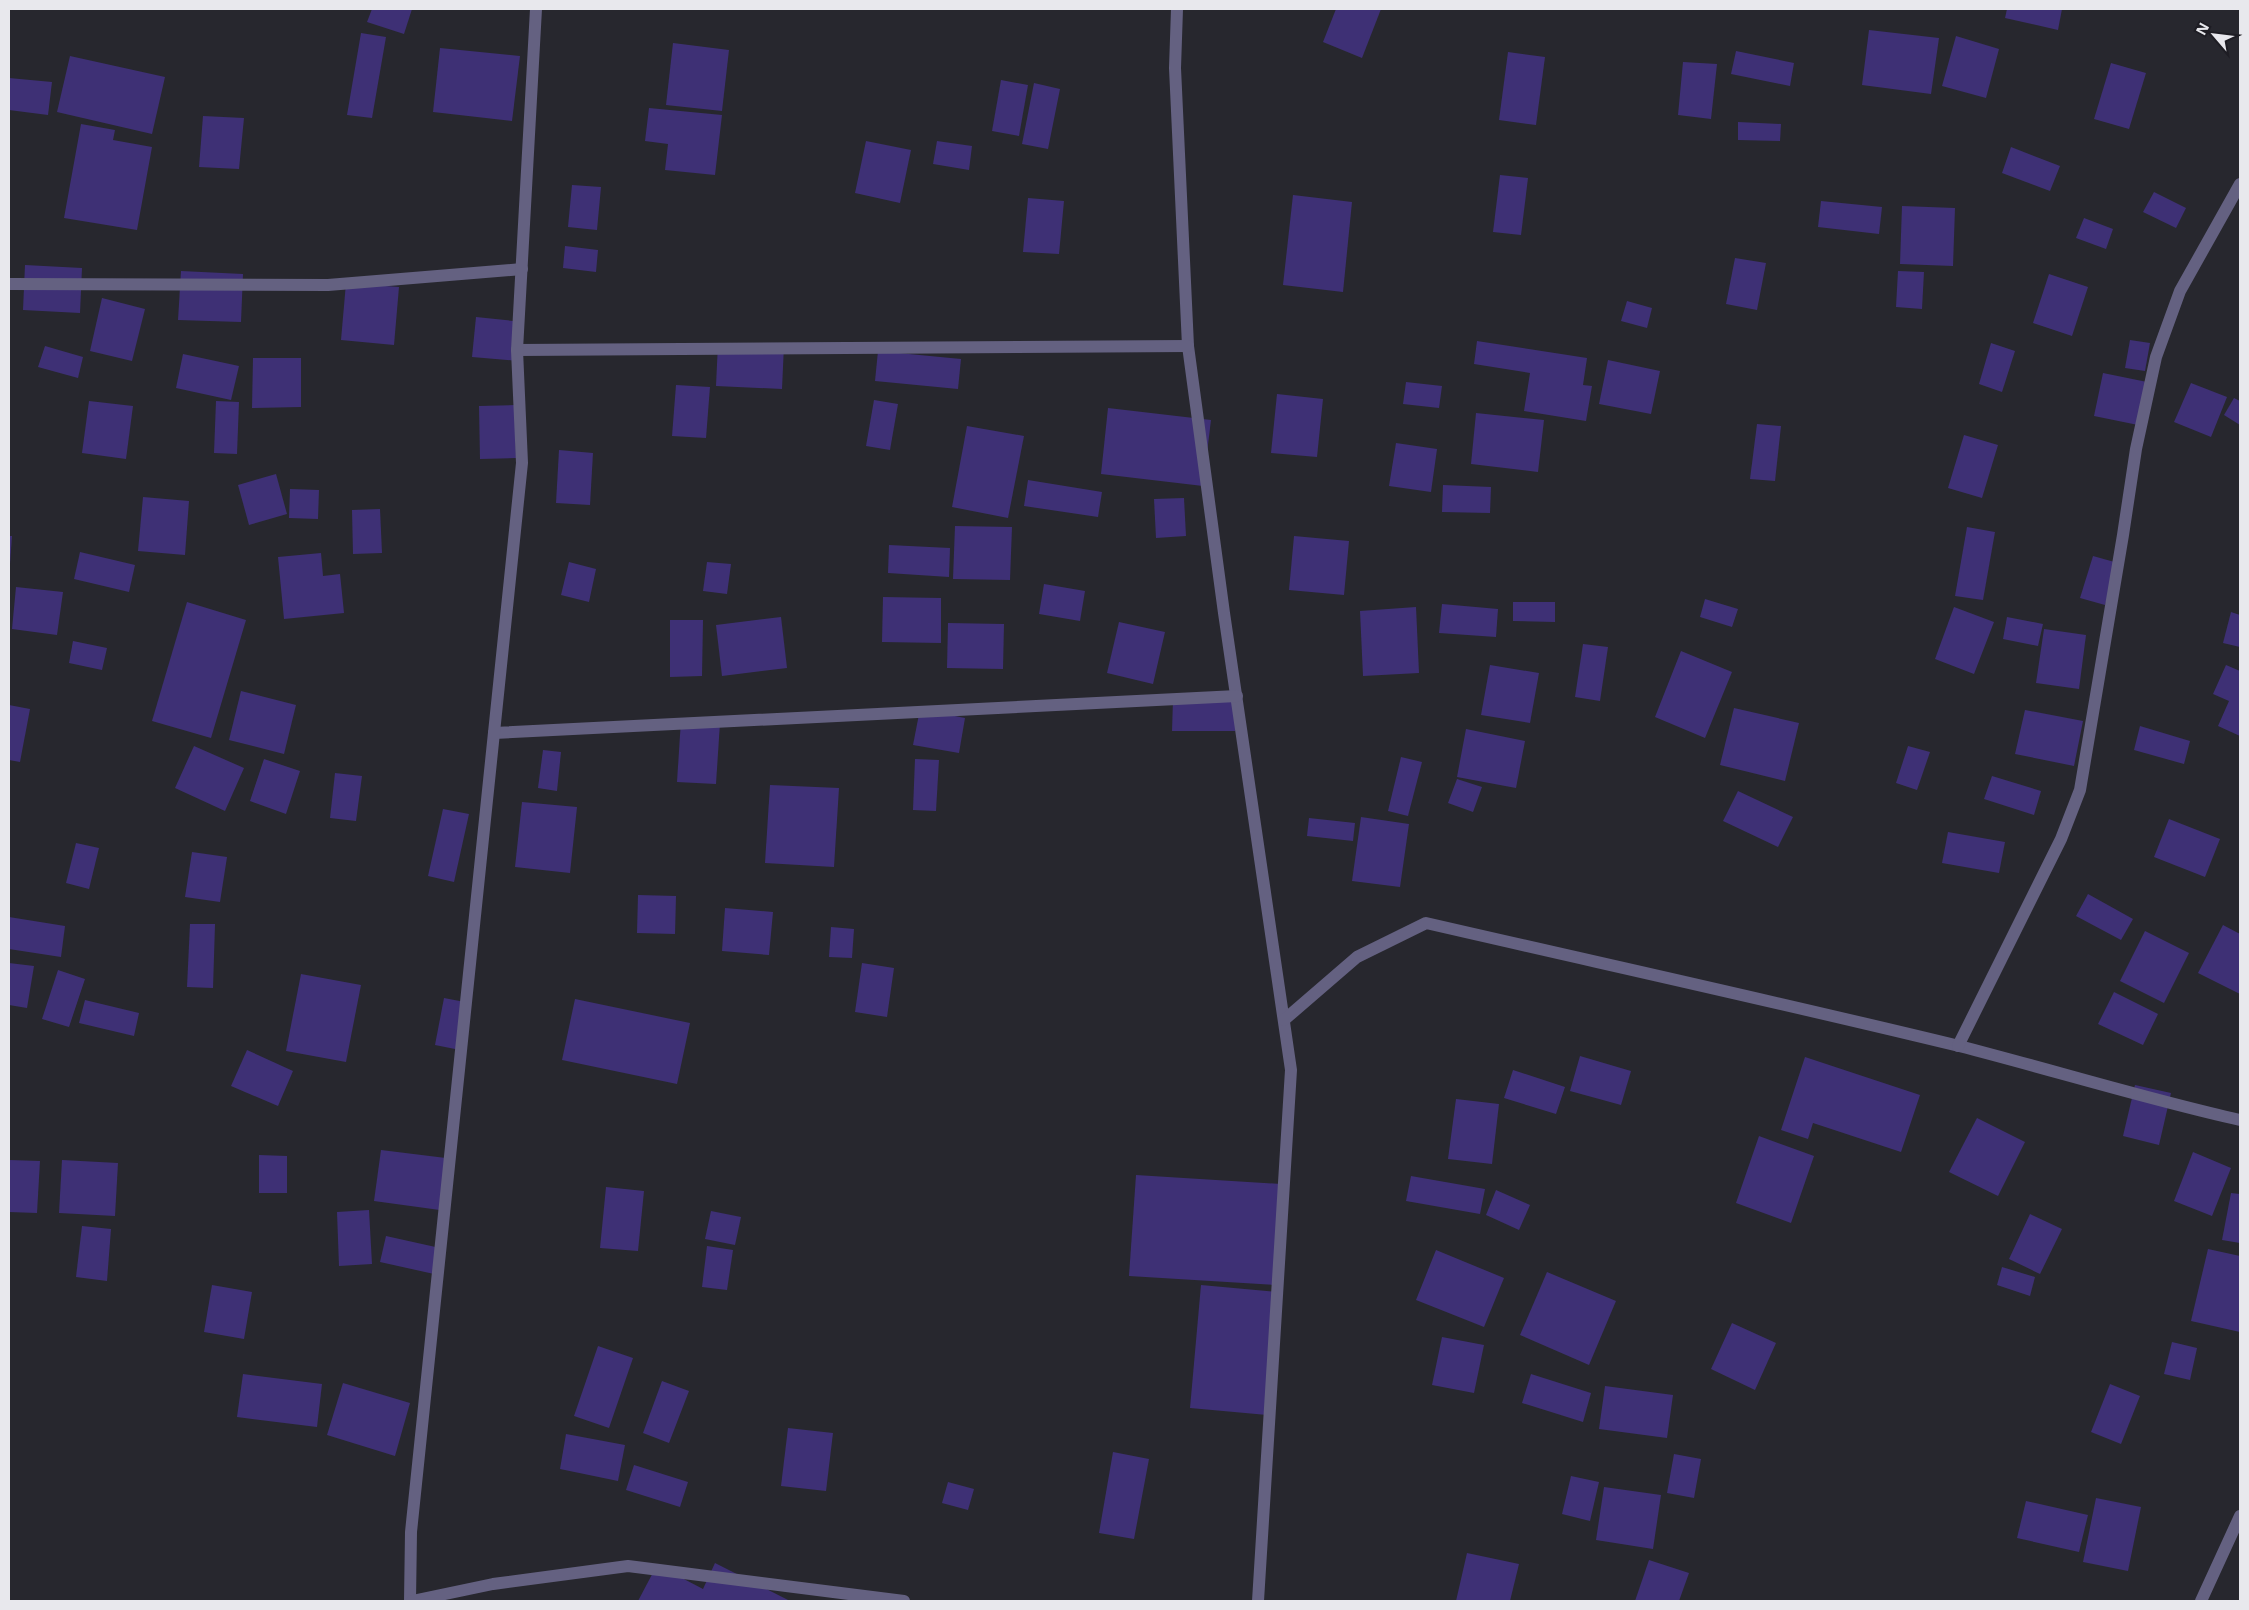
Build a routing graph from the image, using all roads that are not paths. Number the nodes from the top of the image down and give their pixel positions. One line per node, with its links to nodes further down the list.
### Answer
1 (536, 9): 4 (street)
2 (1177, 9): 6 (street)
3 (2240, 184): 11 (street)
4 (522, 269): 5 (street); 7 (street)
5 (9, 284)
6 (1188, 346): 7 (street); 8 (street)
7 (517, 350): 9 (street)
8 (1237, 696): 9 (street); 10 (street)
9 (494, 733): 14 (street)
10 (1284, 1020): 11 (street); 16 (street)
11 (1958, 1046): 12 (street)
12 (2240, 1120)
13 (2240, 1516): 17 (street)
14 (411, 1601): 15 (street)
15 (904, 1601)
16 (1258, 1601)
17 (2201, 1601)

